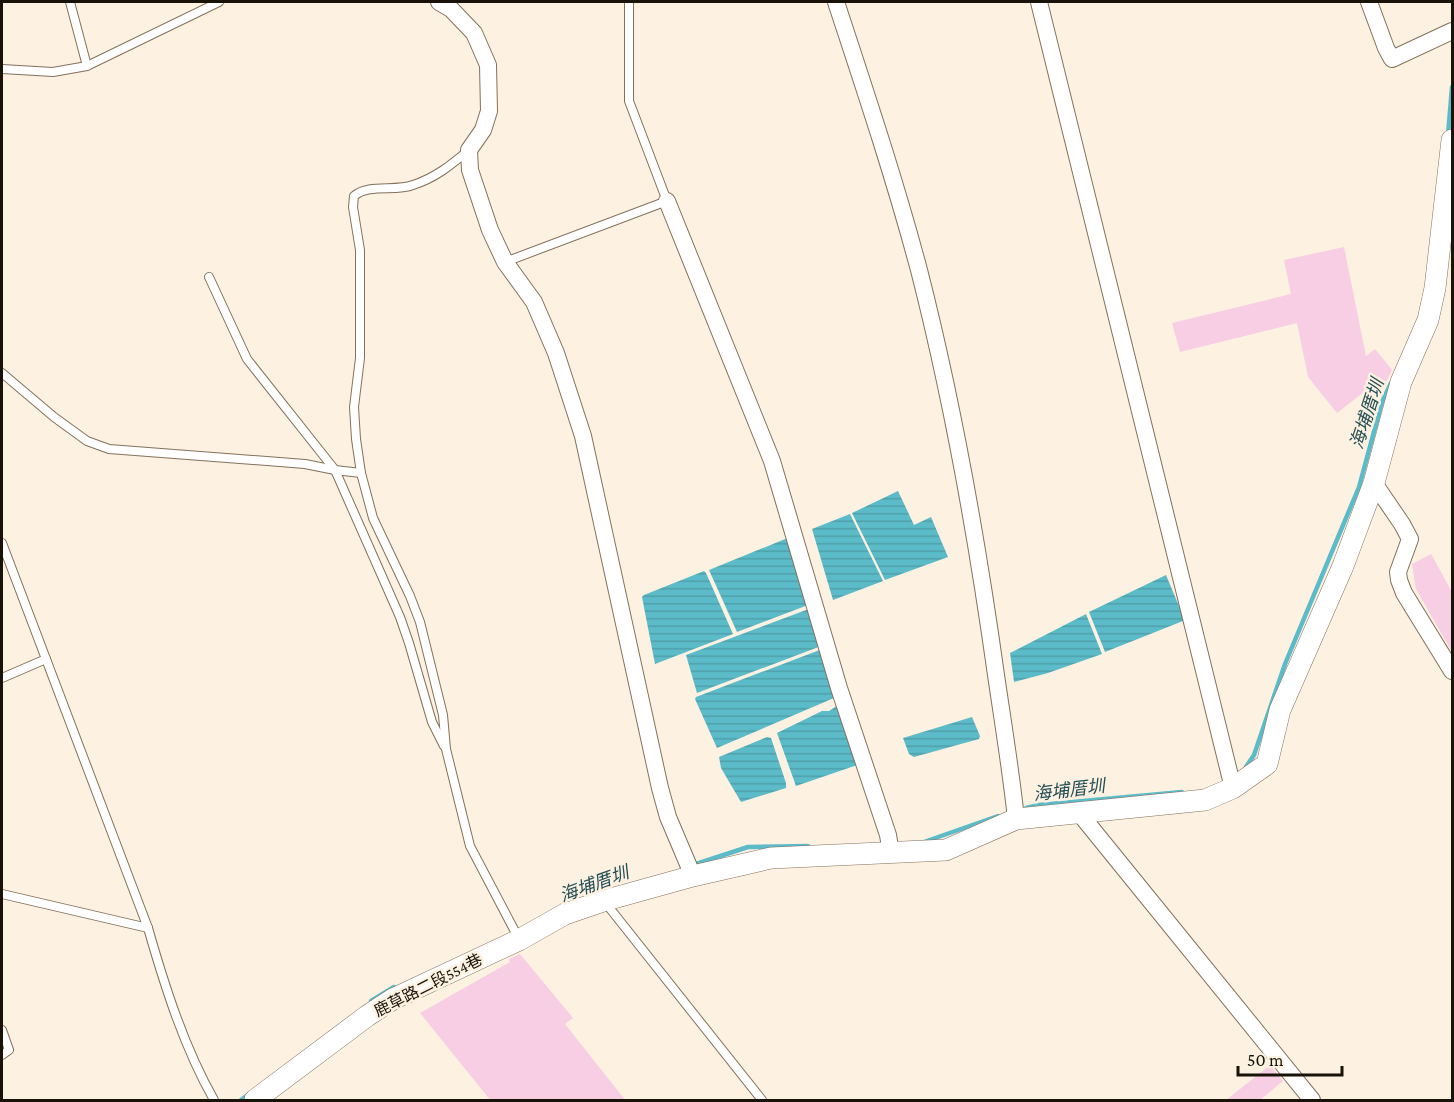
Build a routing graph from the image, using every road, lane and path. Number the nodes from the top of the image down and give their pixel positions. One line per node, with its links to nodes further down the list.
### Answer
1 (70, 2): 9 (lane)
2 (219, 2): 9 (lane)
3 (439, 2): 12 (street)
4 (629, 2): 13 (lane)
5 (836, 2): 26 (street)
6 (1039, 2): 25 (street)
7 (1369, 2): 8 (street)
8 (1452, 30)
9 (87, 66): 10 (lane)
10 (2, 69)
11 (1452, 140): 19 (street, 鹿草路二段554巷)
12 (469, 150): 14 (street); 18 (lane)
13 (667, 201): 14 (lane); 28 (street)
14 (505, 262): 29 (street)
15 (208, 277): 17 (lane)
16 (2, 373): 17 (lane)
17 (335, 470): 18 (lane); 24 (lane)
18 (361, 473): 24 (lane)
19 (1374, 483): 22 (street); 25 (street, 鹿草路二段554巷)
20 (2, 543): 21 (lane)
21 (46, 659): 23 (lane); 32 (lane)
22 (1452, 672)
23 (2, 678)
24 (446, 749): 33 (lane)
25 (1233, 788): 27 (street, 鹿草路二段554巷)
26 (1015, 810): 27 (street, 鹿草路二段554巷); 28 (street, 鹿草路二段554巷)
27 (1080, 814): 39 (street)
28 (890, 844): 29 (street, 鹿草路二段554巷)
29 (693, 876): 31 (street, 鹿草路二段554巷)
30 (2, 894): 32 (lane)
31 (603, 901): 33 (street, 鹿草路二段554巷); 38 (lane)
32 (148, 928): 36 (lane)
33 (519, 940): 37 (street, 鹿草路二段554巷)
34 (2, 1030): 35 (lane)
35 (2, 1055)
36 (214, 1101)
37 (255, 1101)
38 (762, 1101)
39 (1312, 1101)

